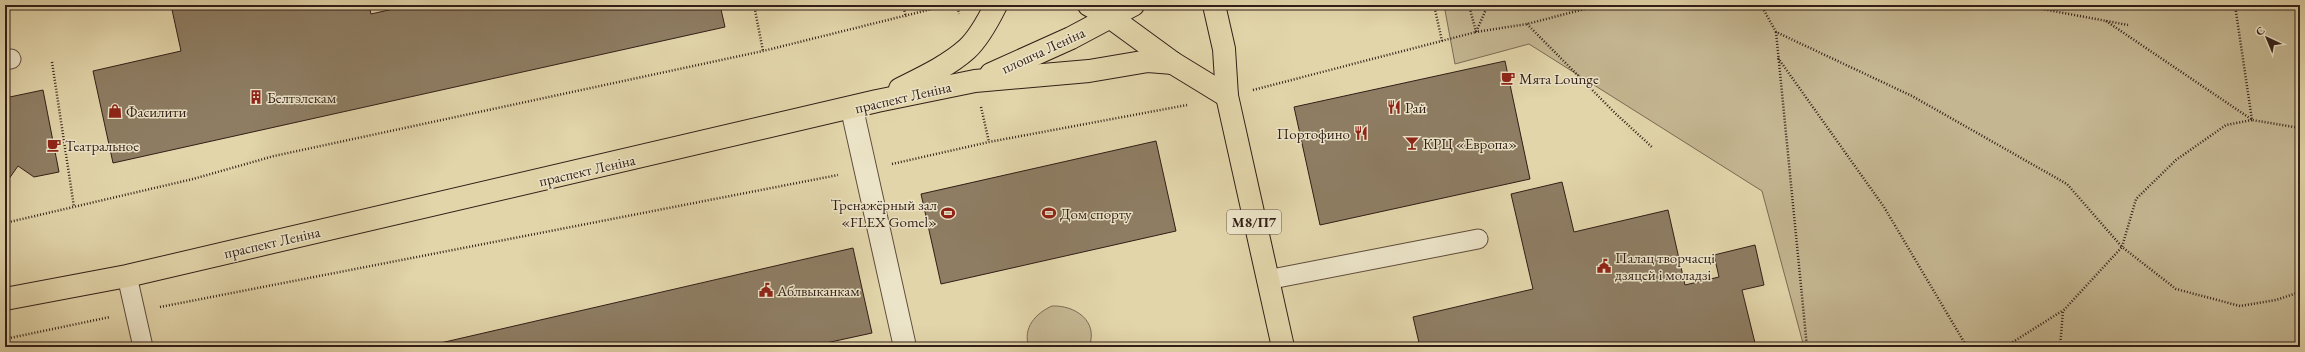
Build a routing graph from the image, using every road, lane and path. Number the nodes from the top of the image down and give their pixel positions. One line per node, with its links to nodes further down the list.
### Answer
1 (754, 5): 23 (path)
2 (903, 5): 15 (path)
3 (948, 5): 15 (path)
4 (996, 5): 30 (main road)
5 (1089, 5): 16 (main road, плошча Леніна)
6 (1133, 5): 16 (main road, плошча Леніна)
7 (1214, 5): 29 (main road, М8/П7)
8 (1434, 5): 22 (path)
9 (1469, 5): 20 (path)
10 (1488, 5): 20 (path)
11 (1600, 5): 18 (path)
12 (1761, 5): 21 (path)
13 (2021, 5): 17 (path)
14 (2235, 5): 34 (path)
15 (906, 16): 23 (path)
16 (1110, 16): 26 (main road, плошча Леніна); 27 (main road, плошча Леніна)
17 (2106, 21): 19 (path); 34 (path)
18 (1527, 24): 20 (path); 37 (path)
19 (2128, 25)
20 (1476, 32): 22 (path)
21 (1776, 32): 24 (path); 42 (path)
22 (1442, 41): 28 (path)
23 (764, 51): 39 (path)
24 (1778, 58): 53 (path); 54 (path)
25 (52, 62): 39 (path)
26 (1173, 63): 27 (main road, праспект Леніна); 29 (main road, плошча Леніна)
27 (975, 81): 30 (main road, праспект Леніна)
28 (1253, 90)
29 (1227, 96): 44 (main road, М8/П7)
30 (877, 101): 33 (main road, праспект Леніна)
31 (980, 105): 36 (path)
32 (1188, 105): 36 (path)
33 (852, 108): 38 (street); 43 (main road, праспект Леніна)
34 (2252, 120): 35 (path); 42 (path)
35 (2300, 128)
36 (989, 142): 38 (path)
37 (1653, 148)
38 (867, 169): 48 (path); 50 (street)
39 (74, 207): 40 (path)
40 (5, 223)
41 (1478, 239): 44 (lane)
42 (2122, 247): 45 (path); 47 (path)
43 (127, 276): 46 (main road, праспект Леніна); 48 (lane)
44 (1267, 280): 52 (main road, М8/П7)
45 (2300, 292)
46 (5, 299)
47 (2063, 311): 55 (path); 56 (path)
48 (134, 312): 49 (path); 51 (lane)
49 (5, 339)
50 (901, 346)
51 (142, 347)
52 (1282, 347)
53 (1807, 347)
54 (1966, 347)
55 (2005, 347)
56 (2060, 347)

